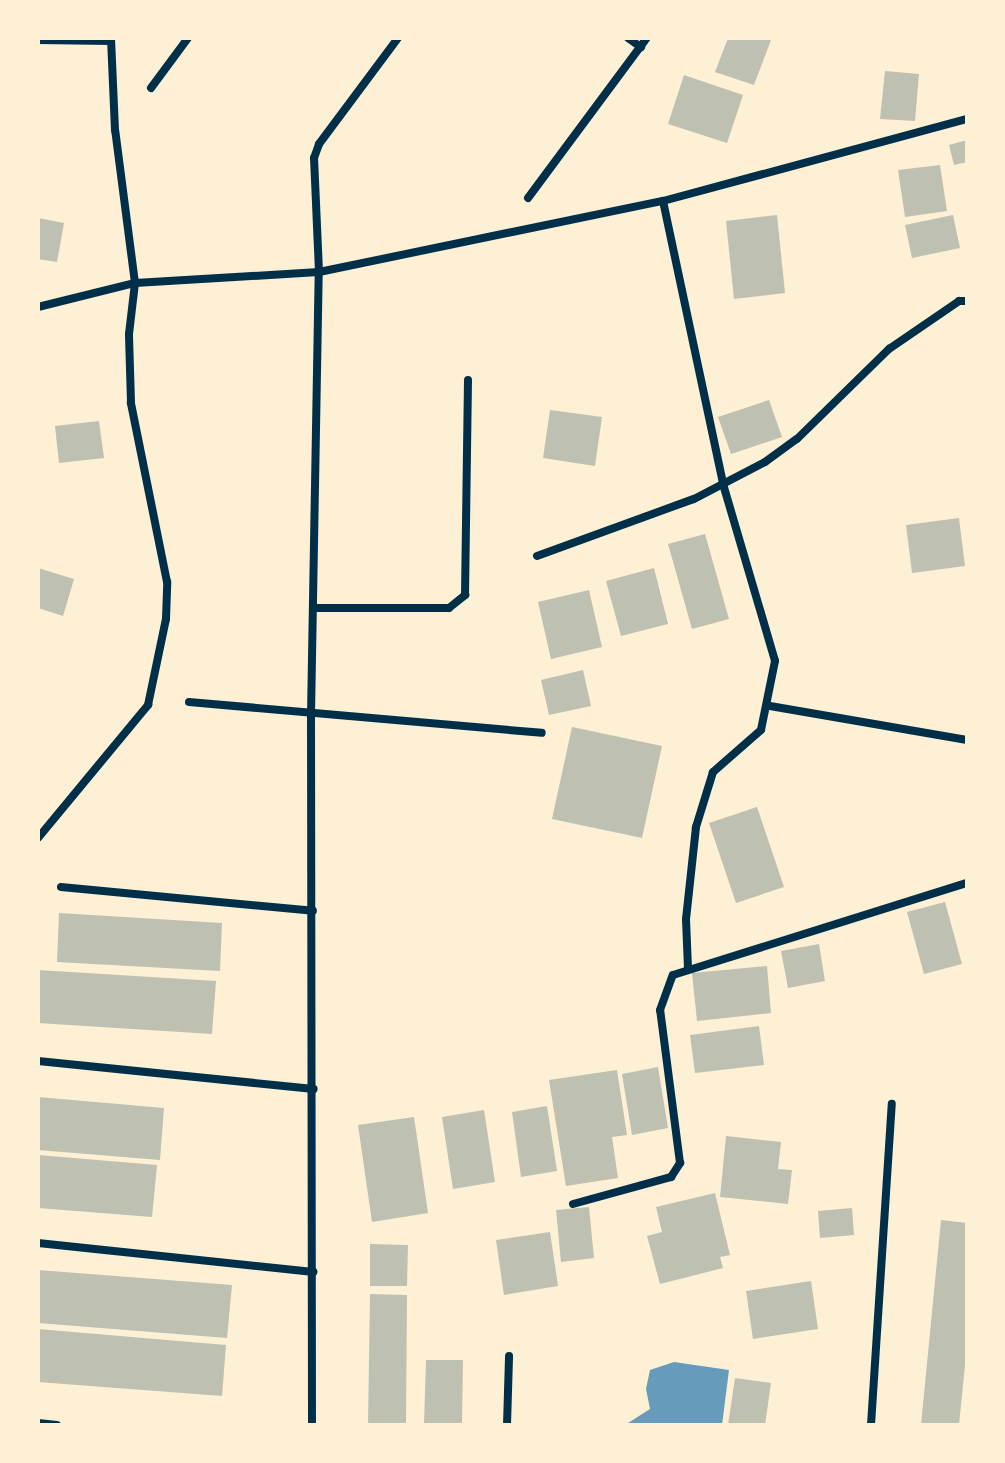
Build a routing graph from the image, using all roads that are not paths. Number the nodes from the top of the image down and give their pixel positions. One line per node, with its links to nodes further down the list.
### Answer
1 (188, 38): 8 (street)
2 (398, 38): 12 (street)
3 (628, 38): 7 (street)
4 (647, 38): 7 (street)
5 (111, 39): 6 (street); 13 (street)
6 (38, 40)
7 (641, 47): 10 (street)
8 (151, 88)
9 (967, 119): 11 (street)
10 (528, 198)
11 (663, 201): 12 (street); 17 (street)
12 (319, 272): 13 (street); 19 (street)
13 (135, 283): 15 (street); 25 (street)
14 (967, 301): 17 (street)
15 (38, 307)
16 (468, 380): 19 (street)
17 (723, 484): 18 (street); 21 (street)
18 (537, 556)
19 (315, 608): 22 (street)
20 (189, 702): 22 (street)
21 (770, 706): 24 (street); 29 (street)
22 (311, 715): 23 (street); 28 (street)
23 (542, 733)
24 (967, 740)
25 (38, 838)
26 (967, 883): 29 (street)
27 (61, 887): 28 (street)
28 (313, 911): 31 (street)
29 (688, 968): 33 (street)
30 (38, 1061): 31 (street)
31 (314, 1089): 35 (street)
32 (892, 1104): 41 (street)
33 (573, 1204)
34 (38, 1243): 35 (street)
35 (313, 1272): 39 (street)
36 (509, 1356): 40 (street)
37 (38, 1423): 38 (street)
38 (57, 1425)
39 (312, 1425)
40 (507, 1425)
41 (871, 1425)

